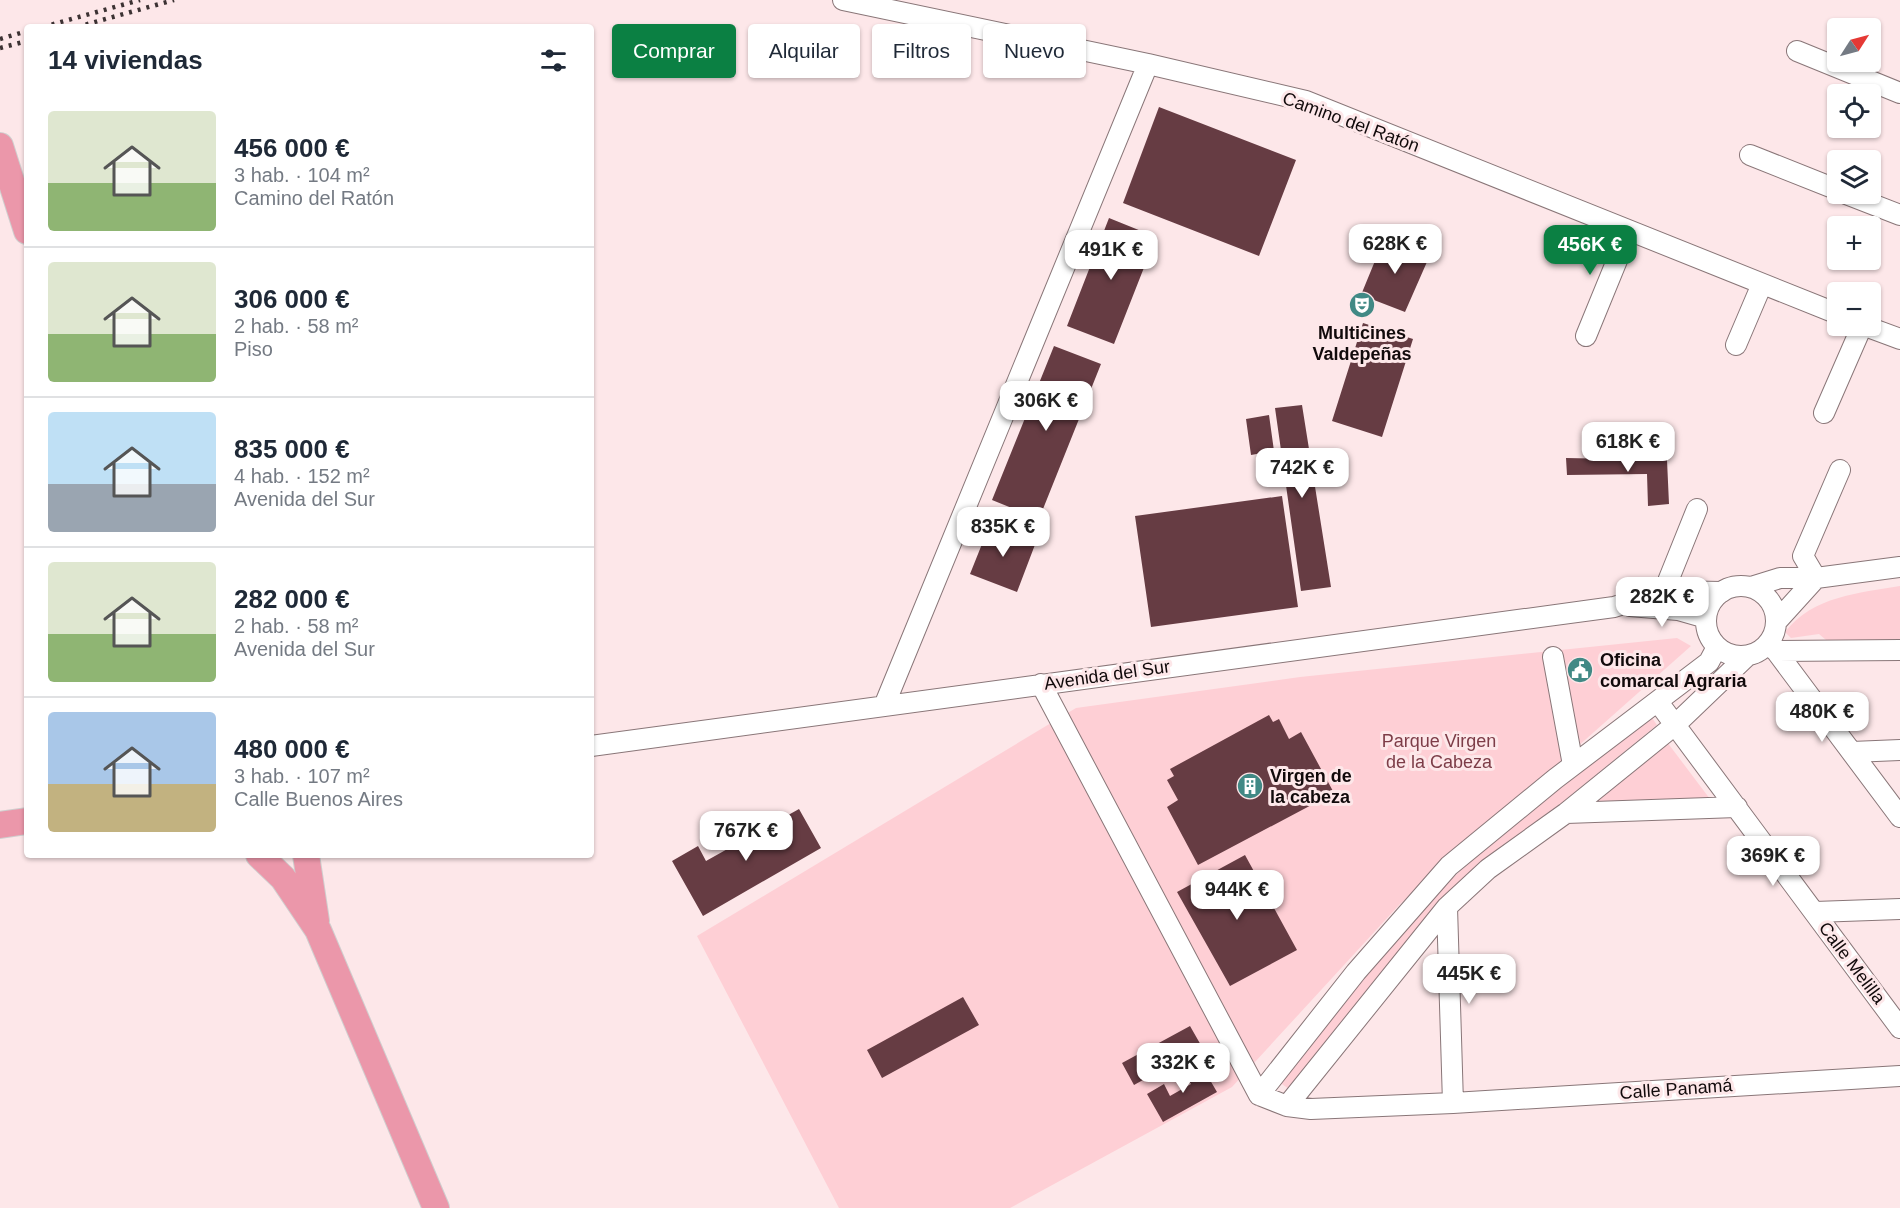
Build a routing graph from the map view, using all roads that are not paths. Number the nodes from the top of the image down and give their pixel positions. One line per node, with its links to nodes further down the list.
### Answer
1 (843, 0): 3 (street, Camino del Ratón)
2 (1797, 51): 4 (street)
3 (1148, 64): 11 (street, Camino del Ratón); 37 (street)
4 (1900, 93)
5 (0, 147): 10 (main road)
6 (1750, 155): 7 (street)
7 (1827, 186)
8 (1872, 204): 9 (street)
9 (1900, 215)
10 (24, 222)
11 (1629, 231): 12 (street, Camino del Ratón); 15 (street)
12 (1762, 284): 13 (street, Camino del Ratón); 18 (street)
13 (1827, 310)
14 (1881, 332): 17 (street)
15 (1586, 336)
16 (1859, 336): 19 (street)
17 (1900, 339)
18 (1736, 345)
19 (1824, 413)
20 (1840, 470): 23 (street)
21 (1697, 509): 25 (street)
22 (1900, 567): 23 (street)
23 (1816, 578): 24 (street); 29 (street)
24 (1751, 587): 26 (street); 29 (street)
25 (1664, 591): 26 (street, Avenida del Sur); 27 (street, Avenida del Sur)
26 (1722, 592): 28 (street)
27 (1624, 606): 28 (street, Avenida del Sur); 35 (street, Avenida del Sur)
28 (1706, 618): 30 (street)
29 (1777, 621): 31 (street)
30 (1717, 647): 33 (street); 36 (street)
31 (1772, 648): 32 (street); 33 (street); 41 (street)
32 (1900, 650)
33 (1747, 656): 38 (street)
34 (1552, 657): 42 (street)
35 (1041, 684): 37 (street, Avenida del Sur); 56 (street)
36 (1658, 702): 38 (street, Calle Melilla); 42 (street)
37 (884, 706): 39 (street, Avenida del Sur)
38 (1676, 724): 43 (street, Calle Melilla); 44 (street)
39 (594, 746)
40 (1900, 750): 41 (street)
41 (1852, 752): 45 (street)
42 (1573, 765): 56 (street)
43 (1737, 807): 44 (street); 52 (street, Calle Melilla)
44 (1566, 813): 50 (street)
45 (1900, 817)
46 (24, 821): 47 (main road)
47 (0, 825)
48 (262, 858): 53 (main road)
49 (306, 858): 53 (main road)
50 (1447, 907): 57 (street); 58 (street)
51 (1900, 909): 52 (street)
52 (1815, 912): 54 (street, Calle Melilla)
53 (318, 930): 59 (main road)
54 (1900, 1028)
55 (1900, 1076): 57 (street, Calle Panamá)
56 (1259, 1095): 58 (street, Calle Panamá)
57 (1453, 1103): 58 (street, Calle Panamá)
58 (1287, 1106)
59 (436, 1208)

